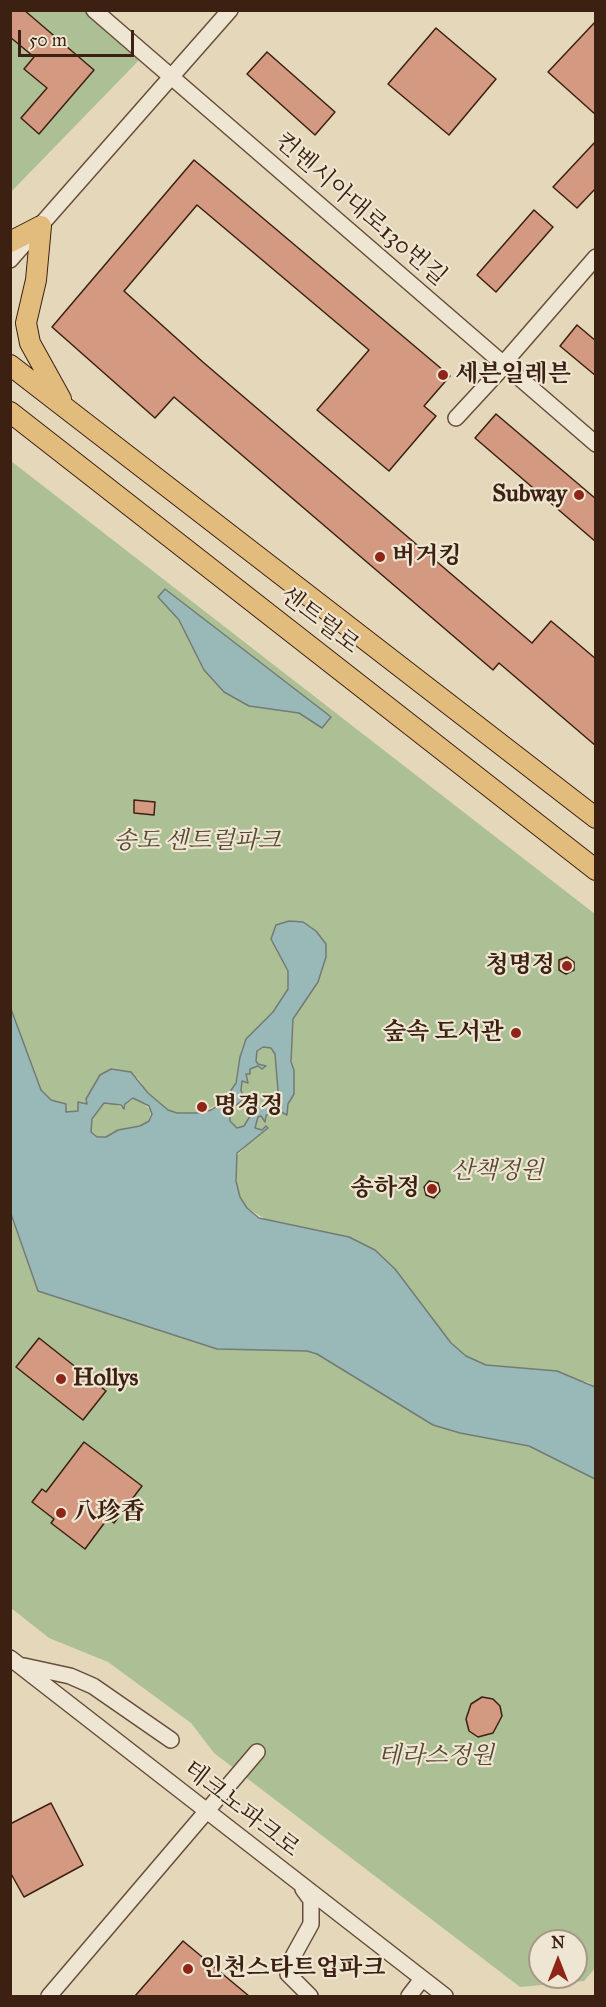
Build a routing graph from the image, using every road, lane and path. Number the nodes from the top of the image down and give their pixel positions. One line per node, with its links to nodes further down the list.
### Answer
1 (94, 10): 3 (street, 컨벤시아대로130번길)
2 (230, 10): 3 (street)
3 (173, 78): 4 (street); 9 (street, 컨벤시아대로130번길)
4 (41, 226): 5 (main road); 7 (street); 10 (main road)
5 (10, 242)
6 (596, 257): 9 (street)
7 (10, 260)
8 (10, 365): 10 (main road, 센트럴로)
9 (504, 365): 12 (street); 13 (street, 컨벤시아대로130번길)
10 (67, 409): 14 (main road, 센트럴로)
11 (10, 412): 15 (main road, 센트럴로)
12 (456, 418)
13 (596, 444)
14 (596, 818)
15 (596, 870)
16 (15, 1662): 17 (street); 19 (street, 테크노파크로)
17 (171, 1740)
18 (257, 1752): 19 (street)
19 (207, 1811): 20 (street, 테크노파크로); 22 (street)
20 (296, 1880): 21 (street, 테크노파크로); 23 (street)
21 (423, 1979): 24 (street); 25 (street, 테크노파크로)
22 (54, 1994)
23 (310, 1996)
24 (409, 1996)
25 (445, 1996)

